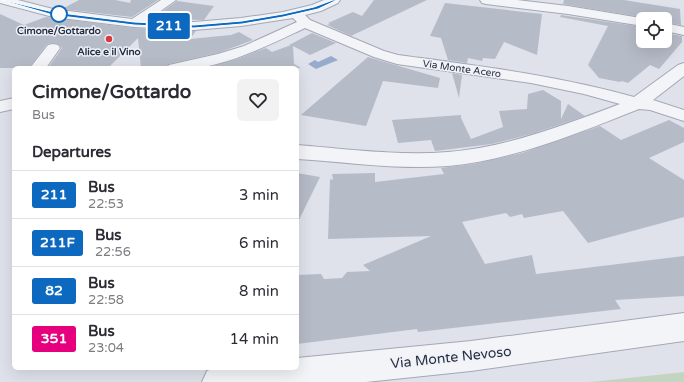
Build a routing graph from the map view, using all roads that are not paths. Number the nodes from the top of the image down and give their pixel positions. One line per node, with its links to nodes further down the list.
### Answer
1 (1, 0): 7 (street)
2 (170, 0): 7 (street)
3 (334, 0): 5 (street)
4 (486, 0): 6 (street)
5 (301, 18): 7 (street); 12 (street); 14 (street, Via Monte Acero)
6 (636, 21)
7 (134, 23)
8 (672, 28): 9 (street)
9 (684, 31)
10 (53, 48): 11 (street)
11 (40, 66)
12 (184, 66)
13 (684, 68): 14 (street)
14 (636, 103): 17 (street, Via Monte Acero); 18 (street)
15 (12, 104): 16 (street)
16 (0, 107)
17 (684, 116)
18 (299, 152)
19 (684, 328): 20 (street, Via Monte Nevoso)
20 (218, 382)

